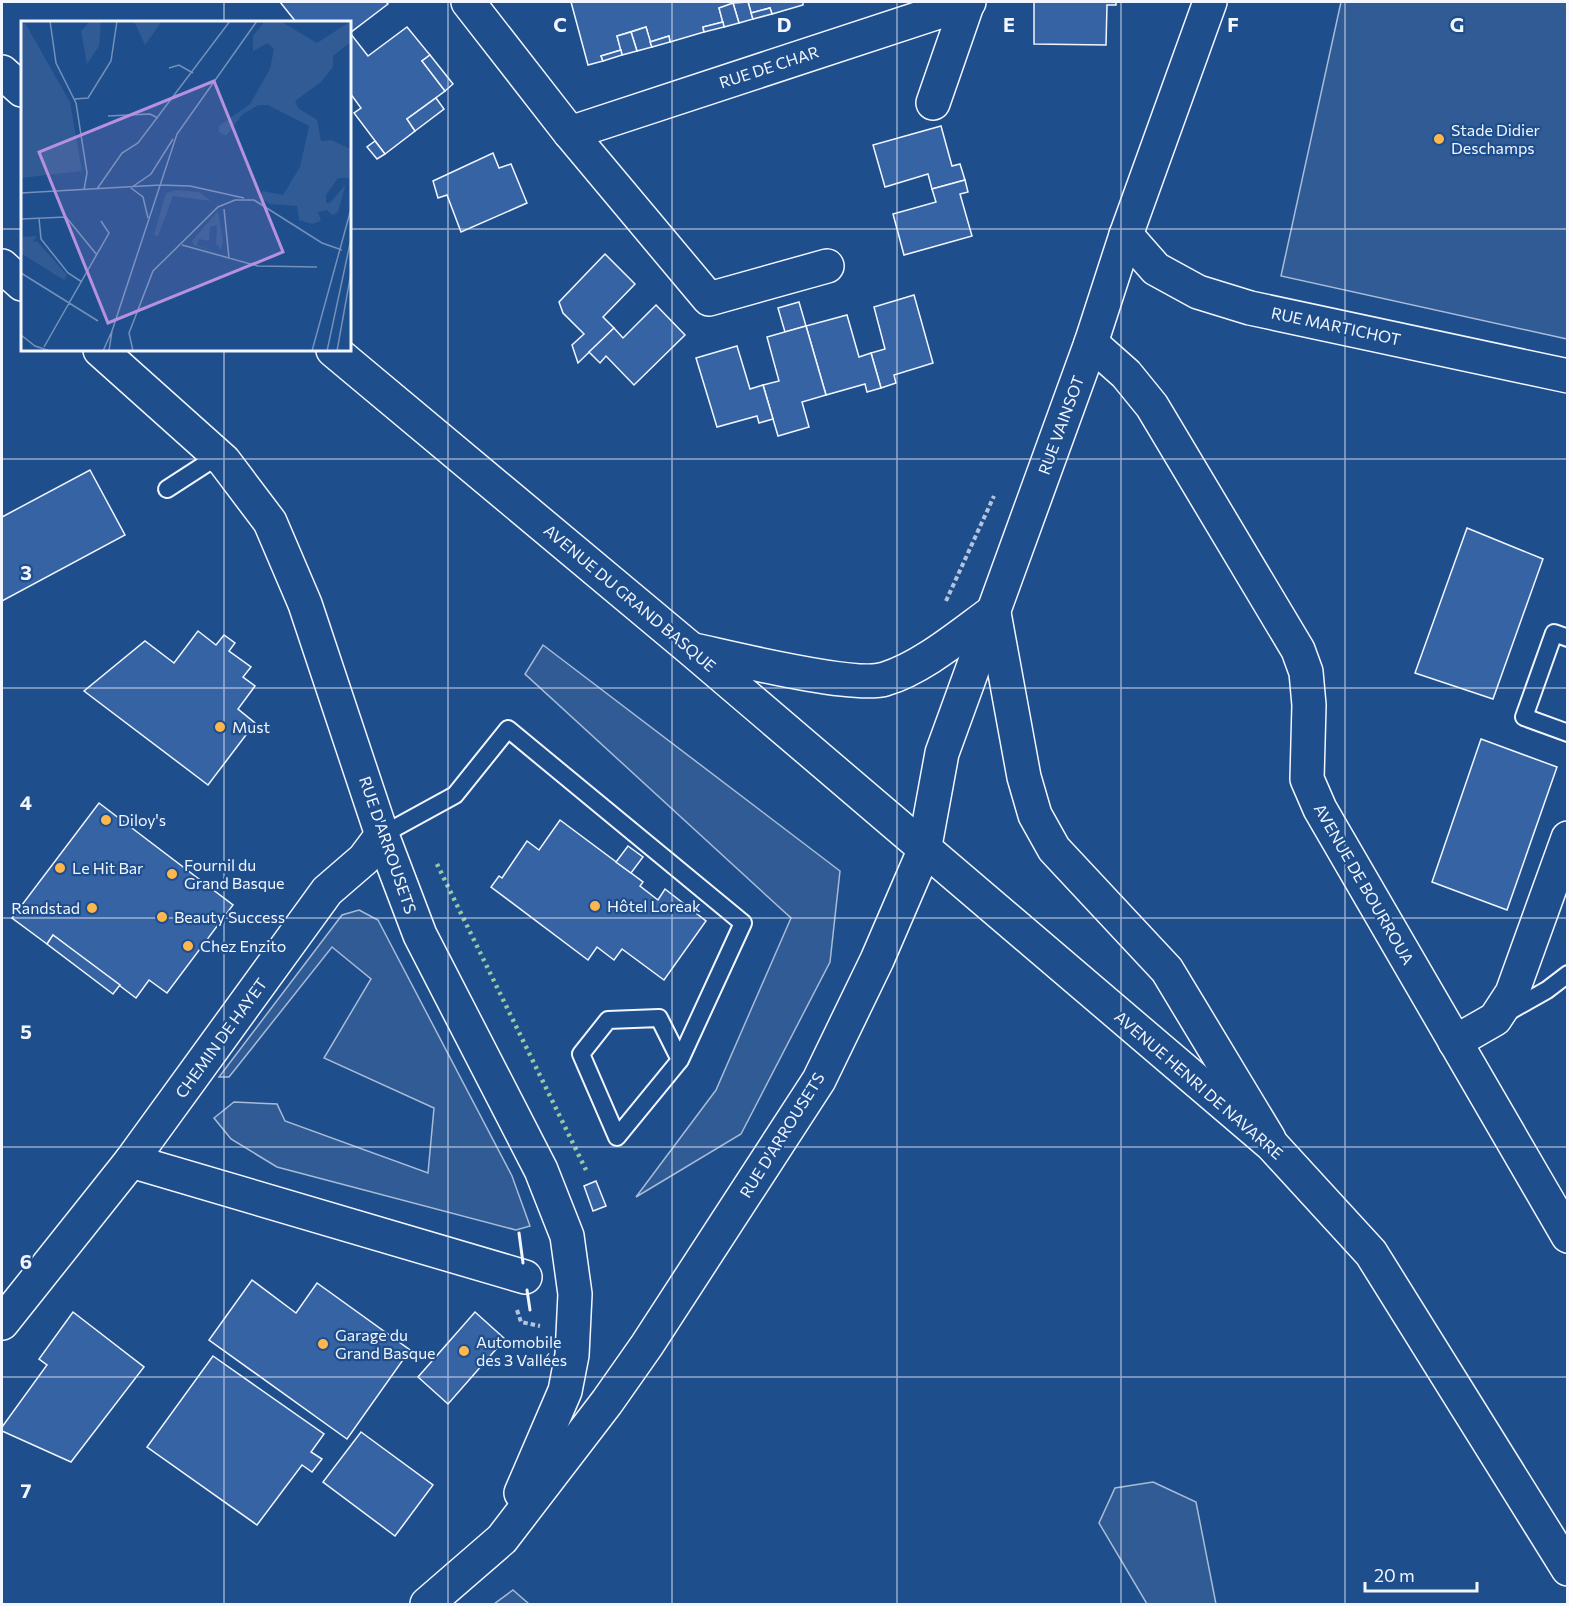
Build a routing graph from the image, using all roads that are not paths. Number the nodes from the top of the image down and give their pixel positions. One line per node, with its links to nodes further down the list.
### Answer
1 (468, 2): 7 (street)
2 (969, 2): 6 (street, RUE DE CHAR); 7 (street, RUE DE CHAR)
3 (1210, 2): 8 (street, RUE VAINSOT)
4 (2, 72): 5 (street)
5 (21, 89)
6 (933, 103)
7 (570, 133): 10 (street)
8 (1126, 235): 12 (street, RUE VAINSOT); 15 (street, RUE MARTICHOT)
9 (2, 266): 11 (street)
10 (827, 266)
11 (21, 283)
12 (1091, 343): 18 (street, RUE VAINSOT); 27 (street, AVENUE DE BOURROUA)
13 (101, 351): 16 (street, RUE D'ARROUSETS)
14 (334, 351): 20 (street, AVENUE DU GRAND BASQUE)
15 (1568, 376)
16 (218, 456): 17 (lane); 22 (street, RUE D'ARROUSETS)
17 (167, 489)
18 (994, 611): 20 (street); 24 (street, RUE VAINSOT); 29 (street)
19 (1568, 638): 21 (lane)
20 (692, 650): 24 (street, AVENUE DU GRAND BASQUE)
21 (1568, 733)
22 (382, 835): 28 (lane); 30 (street, CHEMIN DE HAYET); 34 (street, RUE D'ARROUSETS)
23 (1568, 838): 26 (street)
24 (924, 851): 29 (street, AVENUE HENRI DE NAVARRE); 35 (street, RUE D'ARROUSETS)
25 (1568, 974): 26 (lane)
26 (1495, 1019): 27 (street)
27 (1455, 1042): 31 (street, AVENUE DE BOURROUA)
28 (680, 1060): 28 (lane)
29 (1272, 1145): 37 (street, AVENUE HENRI DE NAVARRE)
30 (131, 1161): 32 (street); 33 (street, CHEMIN DE HAYET)
31 (1568, 1236)
32 (525, 1277)
33 (2, 1323)
34 (565, 1391): 35 (street); 36 (street, RUE D'ARROUSETS)
35 (607, 1402): 36 (street, RUE D'ARROUSETS)
36 (502, 1539): 38 (street, RUE D'ARROUSETS)
37 (1568, 1569)
38 (427, 1605)

